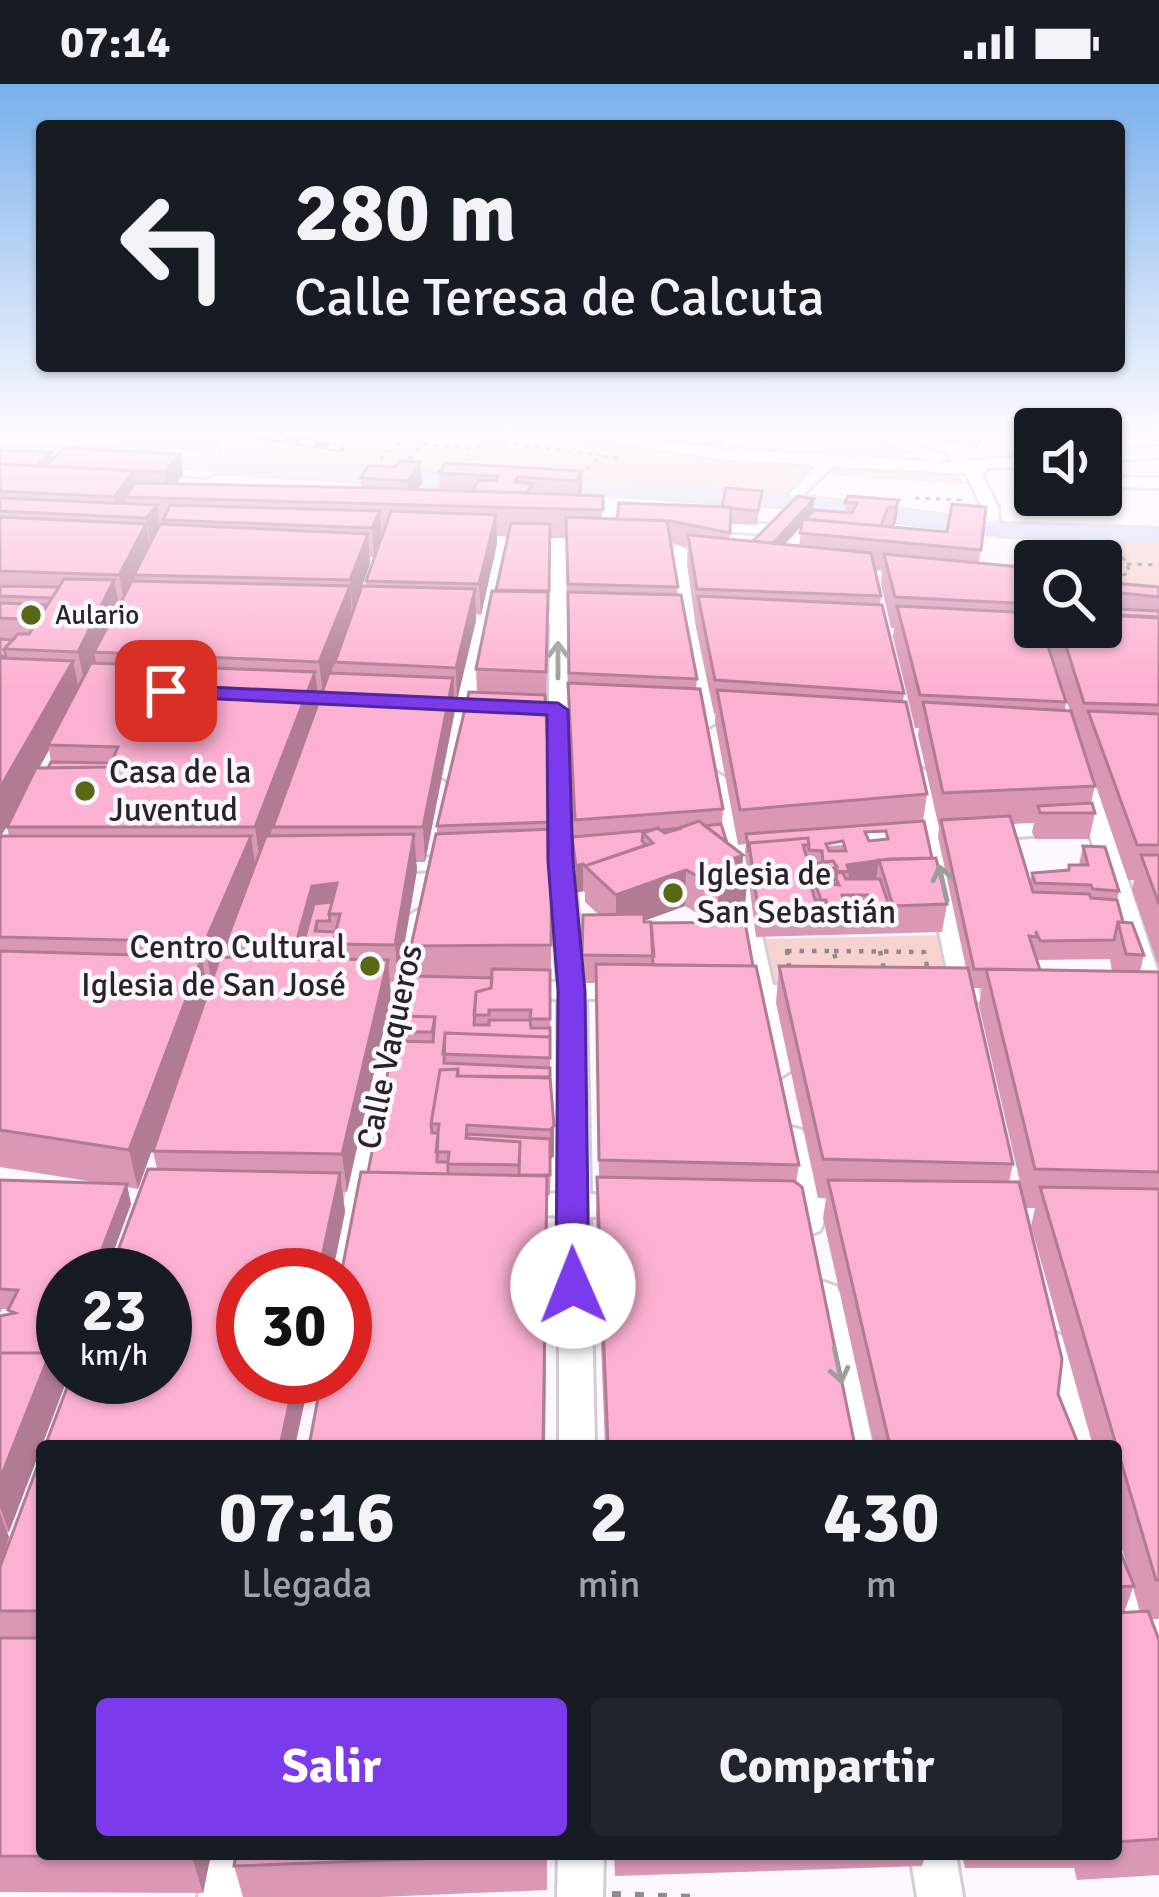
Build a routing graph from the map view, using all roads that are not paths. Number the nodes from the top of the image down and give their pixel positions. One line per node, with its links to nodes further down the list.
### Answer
1 (718, 517): 7 (street)
2 (777, 517): 8 (street)
3 (907, 517): 6 (main road)
4 (981, 517): 6 (street)
5 (611, 520): 12 (street)
6 (982, 520): 9 (main road)
7 (716, 526): 8 (street); 27 (street)
8 (766, 529): 13 (street)
9 (1159, 535)
10 (434, 537): 11 (street)
11 (505, 539): 12 (street); 15 (street)
12 (559, 542): 16 (street)
13 (750, 546)
14 (424, 615): 15 (street)
15 (488, 616): 16 (street); 19 (street)
16 (558, 618): 17 (street); 20 (street, one-way to 16)
17 (621, 620)
18 (396, 702): 19 (street)
19 (465, 706): 20 (street); 24 (street)
20 (558, 710): 21 (street); 31 (street)
21 (620, 713)
22 (1072, 740): 25 (street)
23 (913, 748): 26 (street)
24 (445, 797)
25 (1099, 824): 26 (street); 39 (street)
26 (932, 834): 27 (street); 40 (street, one-way to 26)
27 (730, 849): 28 (street); 37 (street)
28 (666, 853)
29 (433, 854): 31 (street); 32 (street); 33 (street, Calle Vaqueros)
30 (624, 856): 31 (street)
31 (560, 861): 36 (street)
32 (360, 865)
33 (391, 987): 34 (street); 47 (street, Calle Vaqueros)
34 (440, 988)
35 (482, 989): 36 (street)
36 (572, 991): 37 (street); 42 (street)
37 (762, 993): 38 (street); 45 (street)
38 (845, 995)
39 (1148, 1002)
40 (977, 1041)
41 (476, 1203): 42 (street)
42 (571, 1205): 43 (street); 49 (street)
43 (665, 1207)
44 (735, 1208): 45 (street)
45 (806, 1208): 46 (street); 50 (street, one-way to 50)
46 (900, 1211)
47 (349, 1248)
48 (1042, 1306): 51 (street)
49 (577, 1440)
50 (854, 1440)
51 (1077, 1440)
52 (1122, 1586): 53 (street)
53 (1137, 1635): 54 (street)
54 (1159, 1689)
55 (229, 1860): 57 (street)
56 (934, 1860): 58 (street)
57 (221, 1897)
58 (940, 1897)

